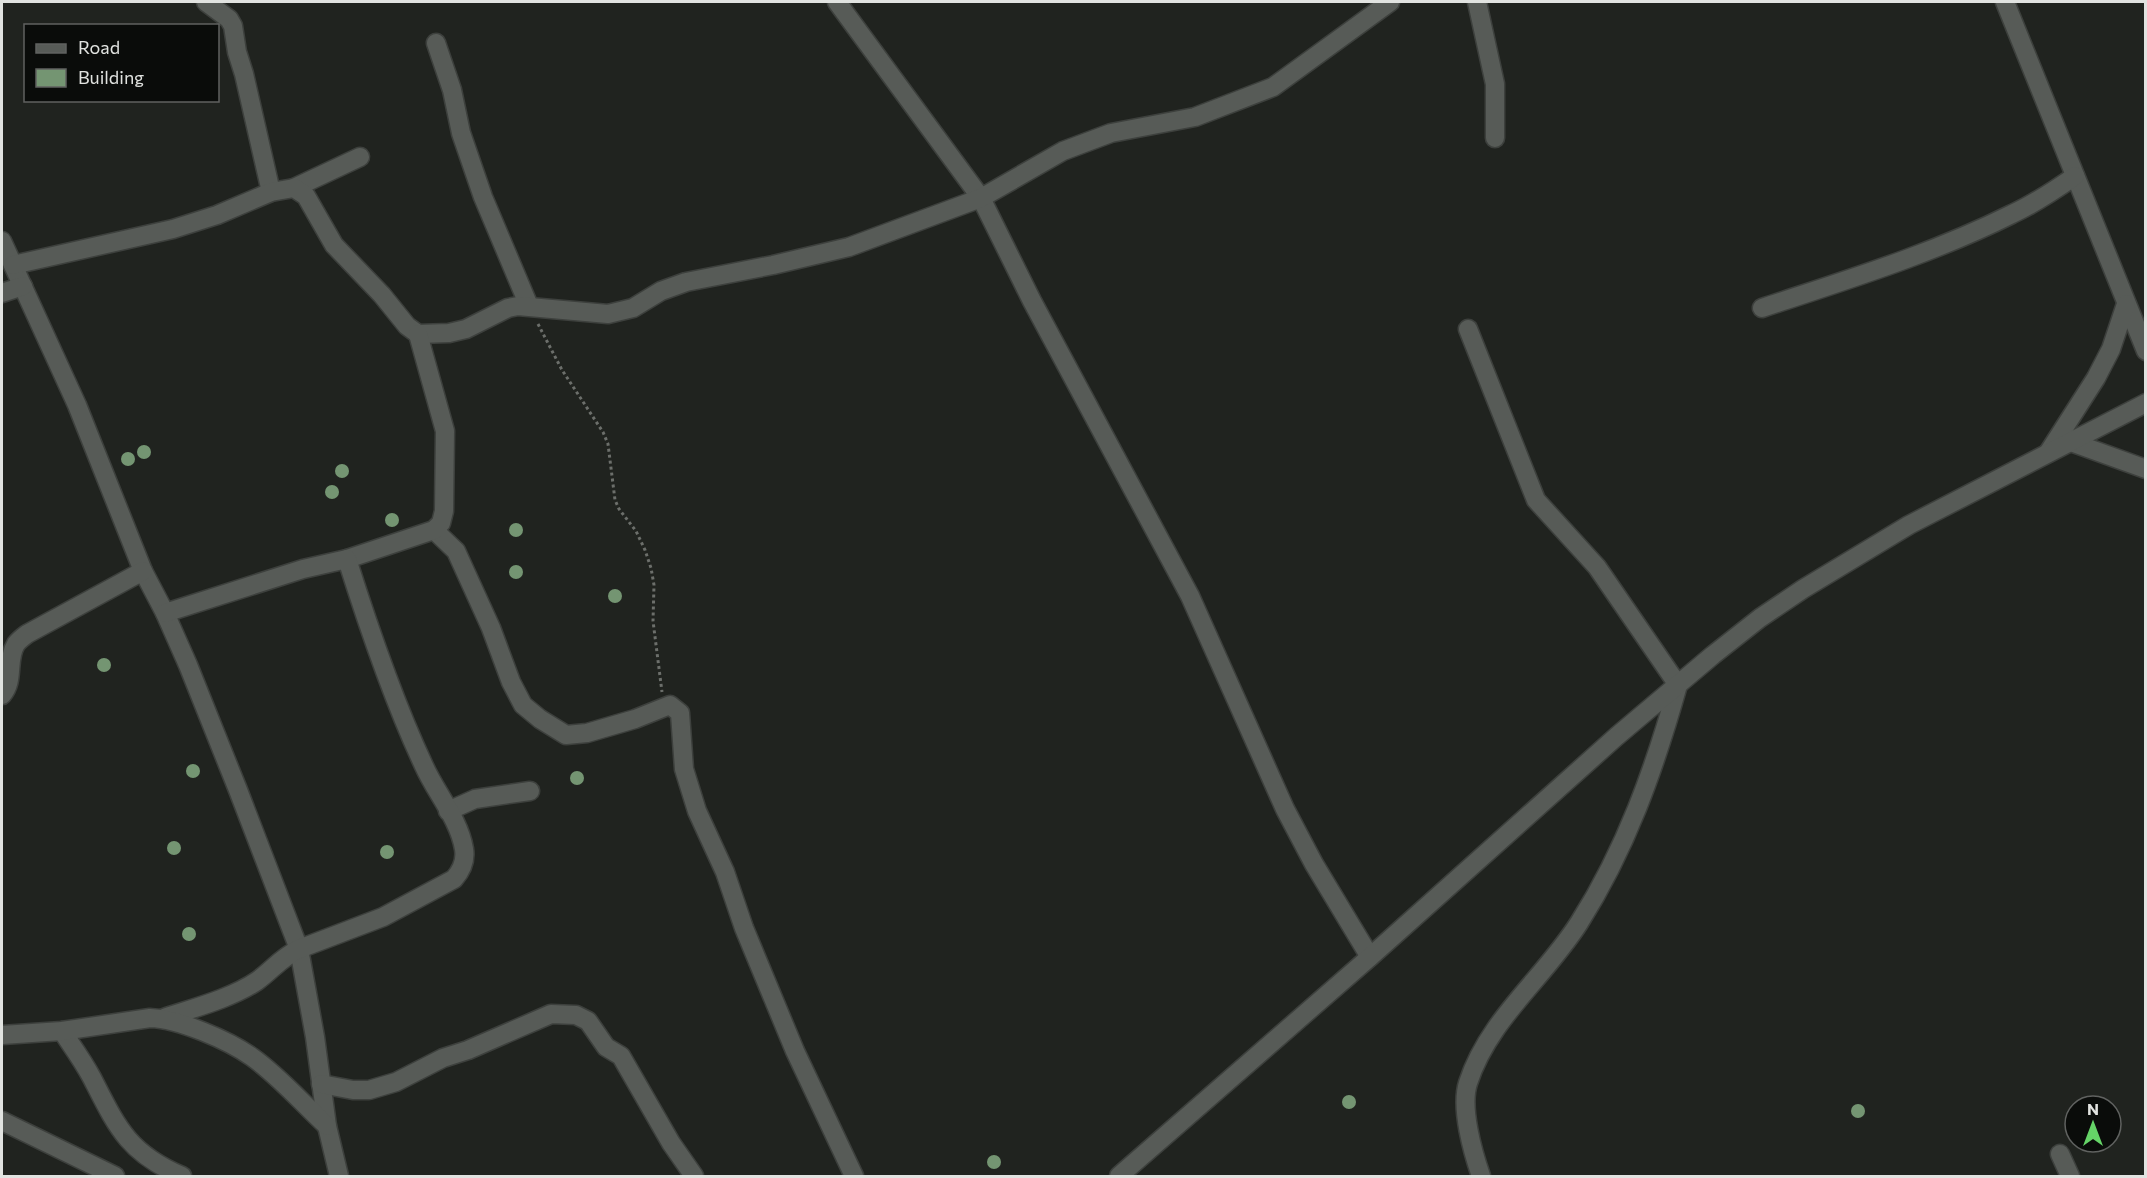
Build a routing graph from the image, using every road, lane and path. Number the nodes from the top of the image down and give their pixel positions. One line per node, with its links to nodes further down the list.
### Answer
1 (206, 2): 11 (street)
2 (837, 2): 12 (street)
3 (1390, 2): 12 (street)
4 (1477, 2): 7 (street)
5 (2005, 2): 9 (street)
6 (436, 43): 18 (street)
7 (1495, 138)
8 (360, 157): 10 (street)
9 (2075, 176): 17 (street); 19 (street)
10 (294, 188): 11 (street); 21 (street)
11 (271, 192): 14 (street)
12 (981, 198): 18 (street); 37 (street)
13 (2, 241): 14 (street)
14 (13, 265): 15 (street)
15 (23, 286): 16 (street); 29 (street)
16 (2, 293)
17 (2126, 304): 22 (street); 25 (street)
18 (529, 306): 21 (street); 33 (path)
19 (1762, 308)
20 (1468, 329): 31 (street)
21 (418, 334): 27 (street)
22 (2145, 351)
23 (2145, 403): 24 (street)
24 (2071, 442): 25 (street); 26 (street)
25 (2048, 453): 31 (street)
26 (2145, 469)
27 (434, 530): 28 (street); 33 (street)
28 (347, 559): 30 (street); 35 (street)
29 (143, 571): 30 (street); 32 (street)
30 (165, 613): 36 (street)
31 (1678, 685): 37 (street); 51 (street)
32 (2, 695)
33 (663, 706): 49 (street)
34 (530, 791): 35 (street)
35 (448, 811): 36 (street)
36 (299, 949): 38 (street); 41 (street)
37 (1370, 957): 50 (street)
38 (165, 1018): 39 (street); 43 (street)
39 (62, 1031): 40 (street); 46 (street)
40 (2, 1035)
41 (321, 1084): 43 (street); 48 (street)
42 (2, 1121): 45 (street)
43 (327, 1126): 47 (street)
44 (2060, 1154): 52 (street)
45 (115, 1176)
46 (182, 1176)
47 (339, 1176)
48 (694, 1176)
49 (854, 1176)
50 (1119, 1176)
51 (1481, 1176)
52 (2070, 1176)

